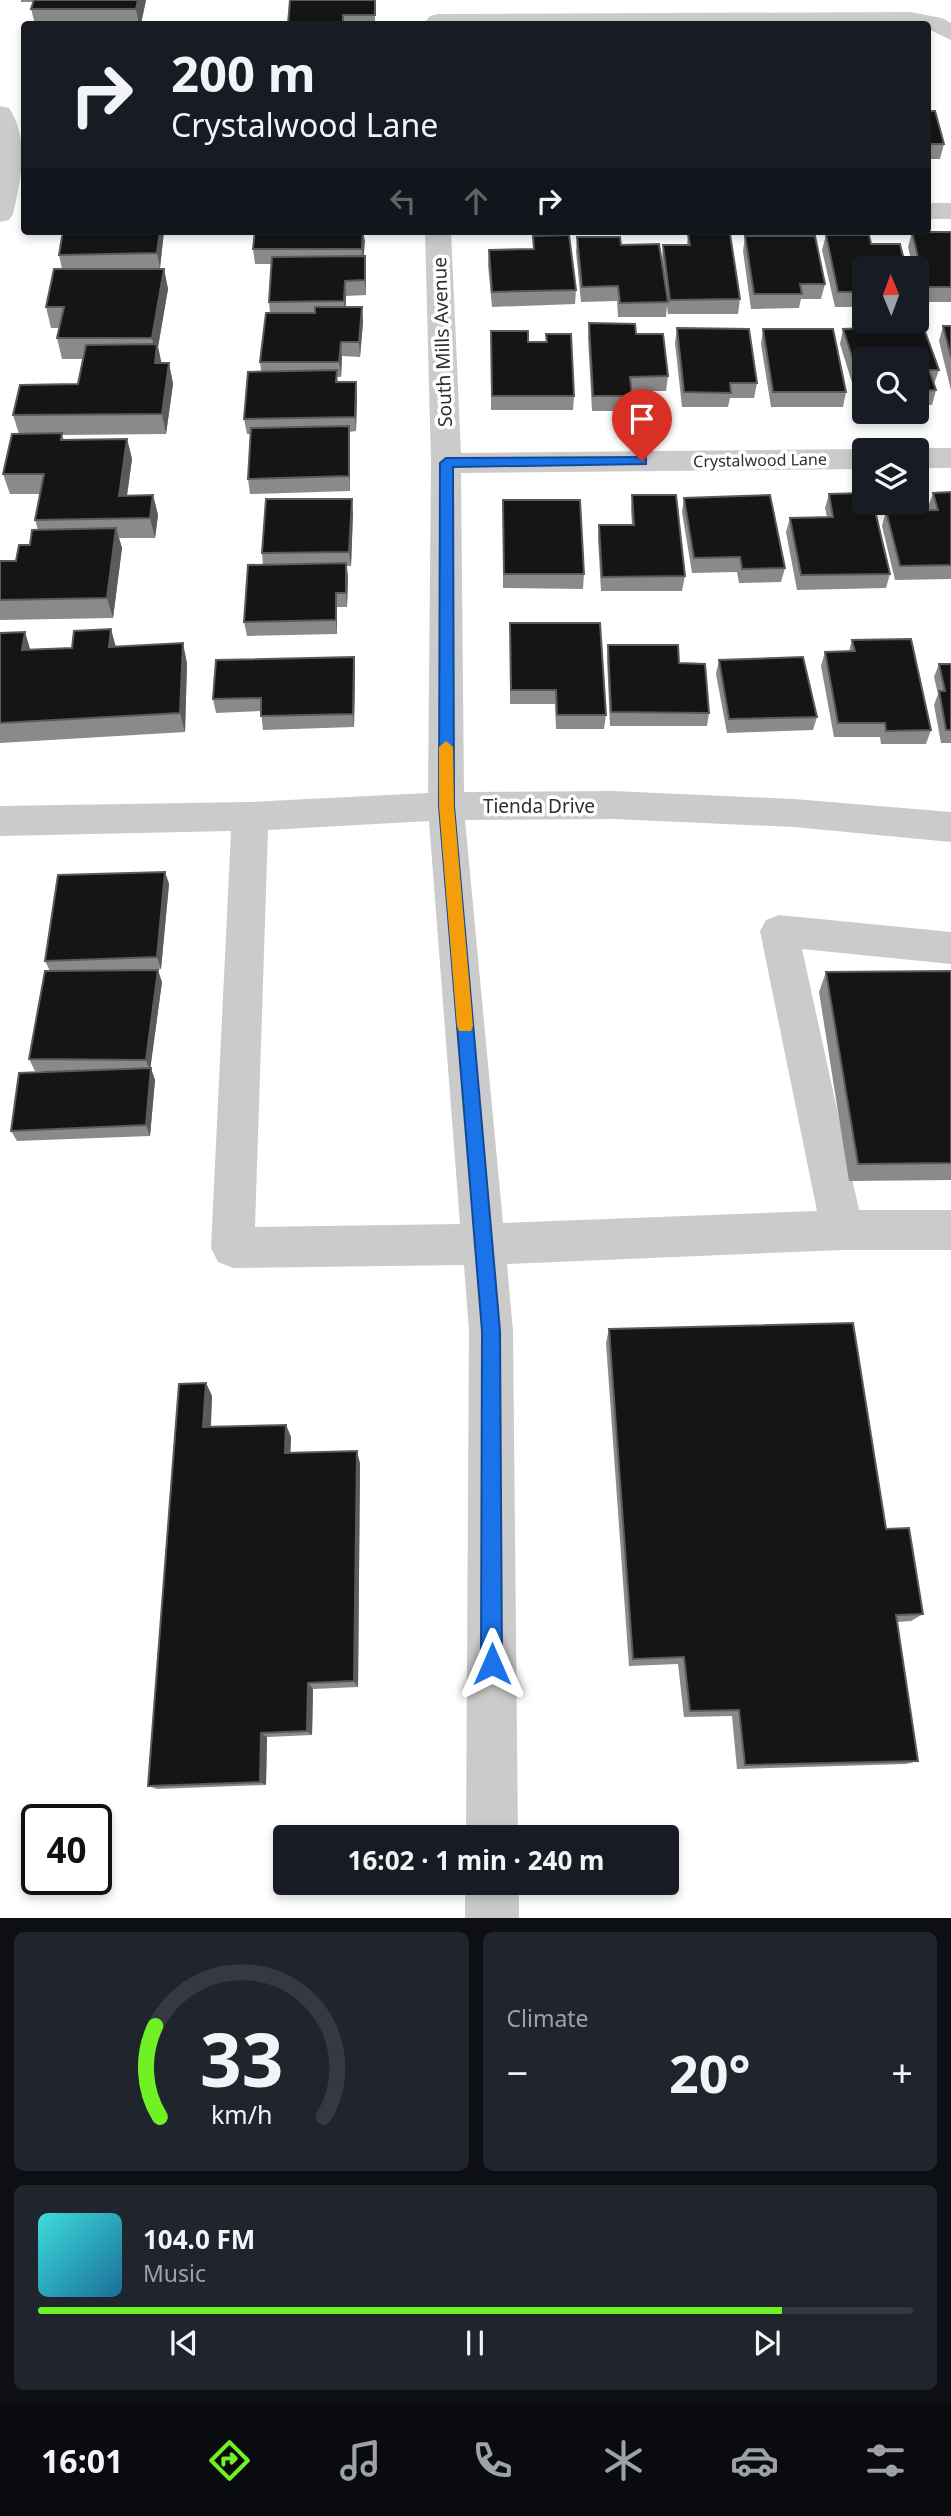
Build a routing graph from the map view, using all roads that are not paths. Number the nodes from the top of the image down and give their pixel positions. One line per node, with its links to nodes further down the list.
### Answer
1 (438, 15): 2 (street)
2 (917, 21)
3 (0, 113): 6 (street)
4 (951, 211): 5 (street)
5 (931, 212)
6 (0, 214)
7 (438, 235): 11 (street, South Mills Avenue)
8 (929, 458): 9 (street)
9 (951, 458)
10 (852, 459): 11 (street, Crystalwood Lane)
11 (446, 463): 12 (street, South Mills Avenue)
12 (446, 806): 13 (street, Tienda Drive); 15 (street, Tienda Drive); 19 (street, South Mills Avenue)
13 (250, 816): 14 (street, Tienda Drive); 19 (street)
14 (0, 821)
15 (951, 827)
16 (951, 947): 17 (street)
17 (842, 1230): 18 (street); 19 (street)
18 (951, 1230)
19 (484, 1244): 20 (street, South Mills Avenue)
20 (492, 1825)
21 (492, 1895): 22 (street)
22 (492, 1917)

